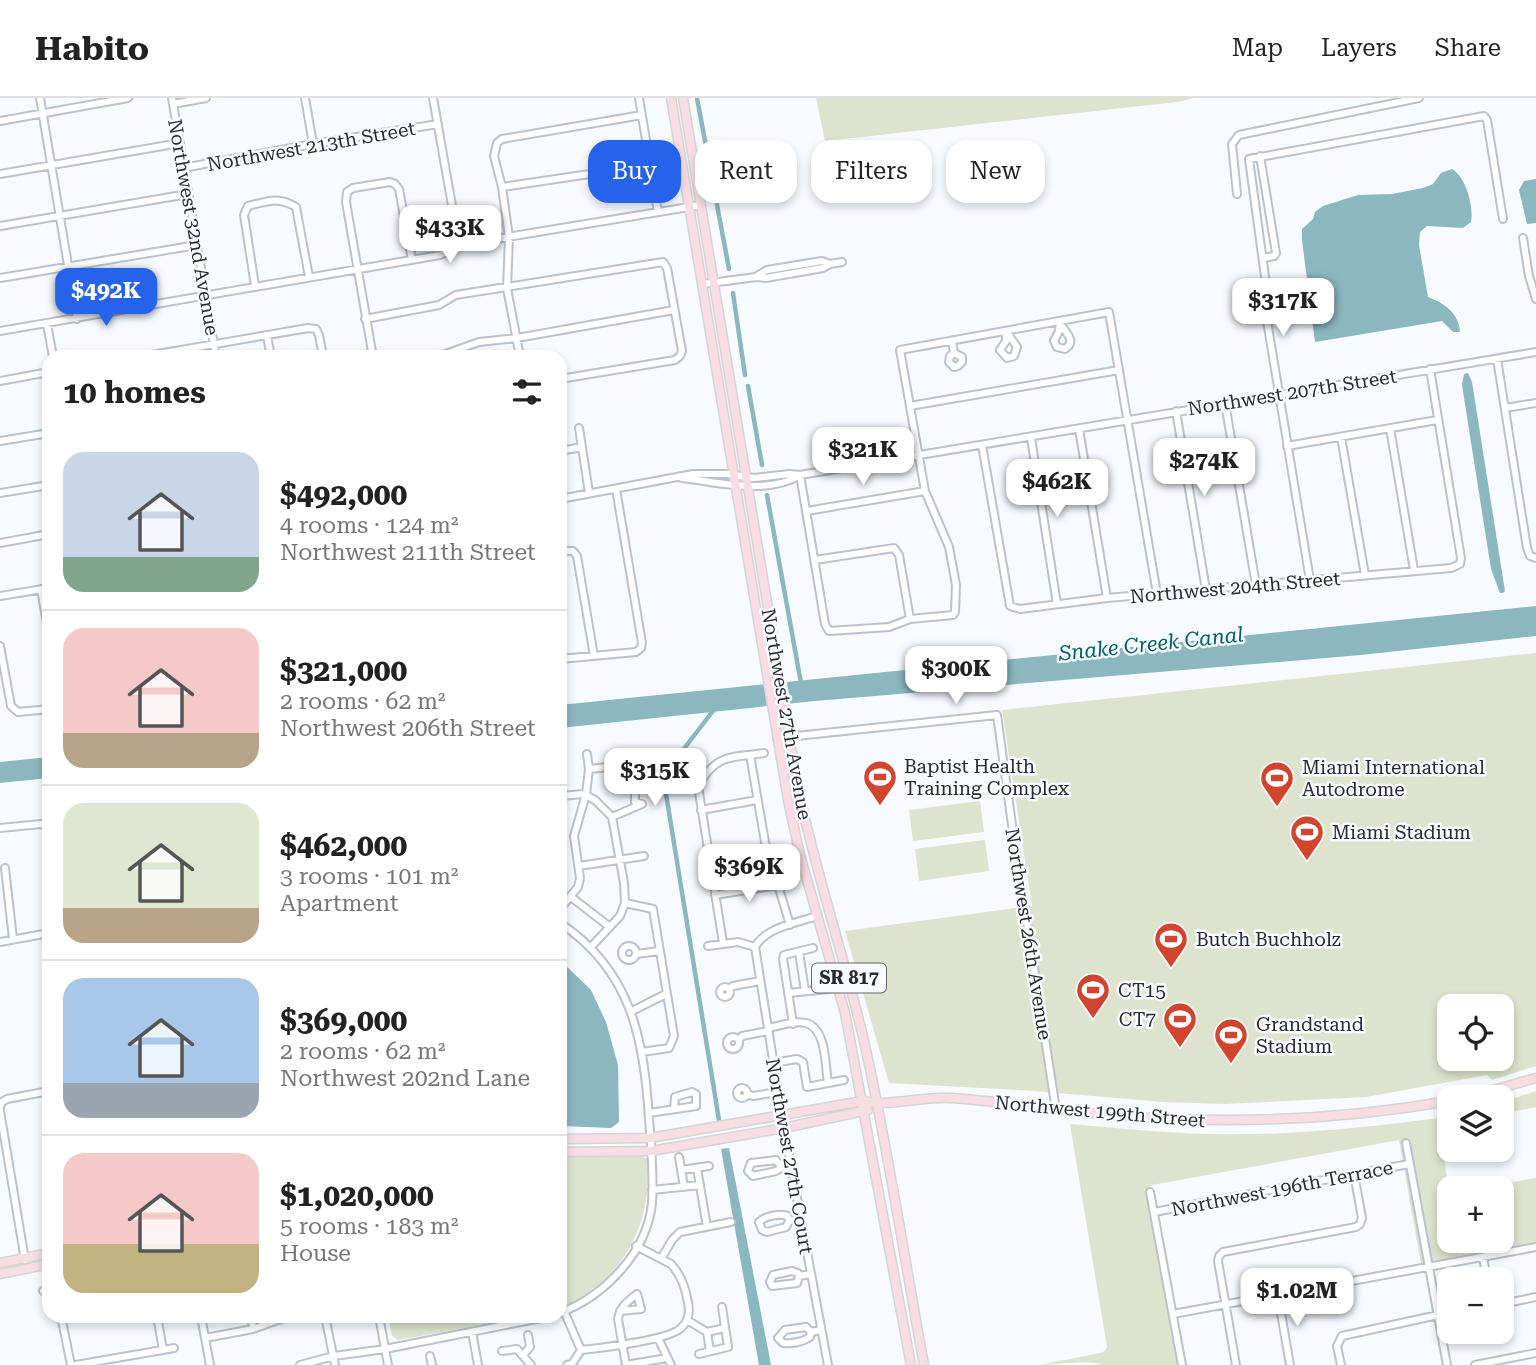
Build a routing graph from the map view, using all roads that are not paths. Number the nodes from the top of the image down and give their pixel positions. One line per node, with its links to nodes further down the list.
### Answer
1 (40, 98): 12 (street)
2 (128, 98): 12 (street)
3 (206, 98): 10 (street)
4 (305, 98): 20 (street)
5 (433, 98): 16 (street)
6 (639, 98): 13 (street)
7 (671, 98): 11 (main road, Northwest 27th Avenue / SR 817)
8 (683, 98): 14 (main road, Northwest 27th Avenue / SR 817)
9 (1419, 98): 28 (street)
10 (172, 101): 19 (street, Northwest 32nd Avenue)
11 (673, 110): 14 (main road); 17 (main road, Northwest 27th Avenue / SR 817)
12 (43, 114): 15 (street); 22 (street)
13 (642, 115): 18 (street); 26 (street)
14 (686, 119): 17 (main road); 30 (main road, Northwest 27th Avenue / SR 817)
15 (0, 121)
16 (438, 124): 20 (street, Northwest 213th Street); 39 (street)
17 (677, 132): 31 (main road, Northwest 27th Avenue / SR 817)
18 (646, 140)
19 (180, 144): 22 (street); 23 (street, Northwest 32nd Avenue)
20 (313, 144): 23 (street, Northwest 213th Street)
21 (1260, 156): 34 (street); 40 (street); 40 (street)
22 (51, 166): 24 (street); 33 (street)
23 (183, 168): 27 (street, Northwest 32nd Avenue)
24 (0, 174)
25 (588, 174): 26 (street)
26 (502, 187): 36 (street)
27 (188, 194): 33 (street, Northwest 213th Street); 38 (street, Northwest 32nd Avenue)
28 (1237, 194)
29 (656, 203): 32 (street)
30 (701, 205): 31 (street); 47 (main road, Northwest 27th Avenue / SR 817)
31 (689, 206): 32 (street); 48 (main road, Northwest 27th Avenue / SR 817)
32 (658, 212): 36 (street)
33 (59, 216): 35 (street, Northwest 213th Street); 43 (street)
34 (1503, 219)
35 (0, 226)
36 (509, 237): 39 (street); 50 (street)
37 (1523, 238): 52 (street)
38 (197, 245): 43 (street); 51 (street, Northwest 32nd Avenue)
39 (459, 246): 41 (street)
40 (1263, 258): 80 (street)
41 (412, 260): 44 (street); 44 (street)
42 (842, 262): 47 (street)
43 (68, 266): 46 (street); 54 (street)
44 (357, 270): 45 (street); 55 (street)
45 (309, 277): 49 (street); 49 (street)
46 (0, 278)
47 (713, 282): 48 (street); 78 (main road, Northwest 27th Avenue / SR 817)
48 (702, 284): 79 (main road, Northwest 27th Avenue / SR 817)
49 (255, 286): 51 (street)
50 (507, 288): 53 (street); 55 (street); 59 (street)
51 (206, 296): 54 (street); 61 (street, Northwest 32nd Avenue)
52 (1536, 299)
53 (674, 310): 59 (street); 76 (street)
54 (77, 319): 56 (street)
55 (365, 319): 67 (street)
56 (47, 324): 57 (street); 62 (street)
57 (0, 331)
58 (267, 336): 61 (street); 65 (street); 66 (street)
59 (517, 338): 68 (street); 69 (street)
60 (952, 341): 71 (street); 74 (street); 83 (street)
61 (214, 344): 63 (street); 64 (street, Northwest 32nd Avenue)
62 (52, 350)
63 (187, 350)
64 (215, 350)
65 (270, 350)
66 (322, 350)
67 (372, 350)
68 (457, 350)
69 (519, 350)
70 (1536, 352): 72 (street, Northwest 207th Street)
71 (954, 354)
72 (1497, 359): 73 (street, Northwest 207th Street); 84 (street)
73 (1430, 369): 80 (street, Northwest 207th Street); 87 (street)
74 (1119, 370): 83 (street); 86 (street)
75 (42, 373): 77 (street)
76 (567, 378)
77 (0, 381)
78 (731, 384): 79 (main road); 102 (main road, Northwest 27th Avenue / SR 817)
79 (720, 386): 101 (main road, Northwest 27th Avenue / SR 817)
80 (1278, 394): 81 (street, Northwest 207th Street); 96 (street)
81 (1224, 403): 85 (street, Northwest 207th Street); 118 (street)
82 (1536, 403): 84 (street)
83 (910, 406): 99 (street)
84 (1505, 408): 113 (street)
85 (1175, 411): 86 (street, Northwest 207th Street); 120 (street)
86 (1128, 420): 90 (street, Northwest 207th Street); 121 (street)
87 (1437, 420): 89 (street); 115 (street, Northwest 204th Street)
88 (579, 428): 97 (street)
89 (1390, 428): 92 (street); 115 (street)
90 (1079, 429): 93 (street, Northwest 207th Street); 123 (street)
91 (42, 434): 94 (street)
92 (1342, 437): 96 (street); 116 (street)
93 (1031, 438): 95 (street, Northwest 207th Street); 124 (street)
94 (0, 441)
95 (982, 445): 99 (street, Northwest 207th Street); 124 (street, Northwest 204th Street)
96 (1287, 446): 117 (street)
97 (582, 447): 98 (street); 107 (street)
98 (567, 450)
99 (918, 455): 100 (street, Northwest 207th Street); 105 (street)
100 (800, 475): 102 (street, Northwest 207th Street); 109 (street)
101 (734, 479): 102 (street, Northwest 207th Street); 104 (street, Northwest 207th Street); 131 (main road, Northwest 27th Avenue / SR 817)
102 (747, 481): 130 (main road, Northwest 27th Avenue / SR 817)
103 (42, 486): 106 (street)
104 (615, 489): 107 (street, Northwest 207th Street); 127 (street)
105 (925, 491): 109 (street); 125 (street)
106 (0, 493)
107 (589, 494): 108 (street, Northwest 207th Street)
108 (567, 498)
109 (807, 511): 114 (street)
110 (42, 535): 111 (street)
111 (0, 543)
112 (567, 551): 127 (street)
113 (1533, 557)
114 (815, 560): 125 (street); 125 (street)
115 (1414, 570): 116 (street, Northwest 204th Street)
116 (1365, 575): 117 (street, Northwest 204th Street)
117 (1310, 580): 118 (street, Northwest 204th Street)
118 (1256, 585): 120 (street, Northwest 204th Street)
119 (42, 589): 122 (street)
120 (1206, 590): 121 (street, Northwest 204th Street)
121 (1157, 594): 123 (street, Northwest 204th Street)
122 (0, 596)
123 (1107, 598): 124 (street, Northwest 204th Street)
124 (1057, 604)
125 (910, 619)
126 (0, 646): 129 (street)
127 (594, 656): 128 (street)
128 (567, 658)
129 (42, 710)
130 (789, 737): 131 (street); 145 (main road, Northwest 27th Avenue / SR 817); 197 (street, Northwest 26th Avenue)
131 (777, 738): 146 (main road, Northwest 27th Avenue / SR 817)
132 (764, 753): 134 (street)
133 (587, 754): 137 (street)
134 (750, 755): 140 (street); 141 (street)
135 (658, 762): 136 (street)
136 (635, 764): 137 (street); 142 (street)
137 (589, 769): 138 (street)
138 (584, 794): 139 (street); 142 (street); 149 (street)
139 (567, 795)
140 (757, 800): 141 (street); 151 (street)
141 (701, 810): 152 (street)
142 (612, 817): 148 (street)
143 (42, 824): 144 (street)
144 (0, 828)
145 (813, 853): 146 (main road); 171 (main road, Northwest 27th Avenue / SR 817)
146 (800, 855): 156 (main road, Northwest 27th Avenue / SR 817)
147 (644, 856): 148 (street)
148 (620, 859): 149 (street); 155 (street)
149 (579, 866): 153 (street)
150 (5, 868): 161 (street)
151 (778, 885): 152 (street); 157 (street)
152 (715, 895): 163 (street)
153 (571, 897): 154 (street); 158 (street)
154 (567, 901)
155 (625, 903): 158 (street); 168 (street)
156 (817, 916): 157 (street); 172 (main road, Northwest 27th Avenue / SR 817)
157 (790, 925): 166 (street)
158 (610, 927): 165 (street)
159 (567, 929): 165 (street)
160 (42, 934): 161 (street)
161 (13, 939): 162 (street)
162 (0, 942)
163 (723, 943): 164 (street); 166 (street)
164 (708, 946)
165 (590, 947): 179 (street)
166 (755, 947): 173 (street, Northwest 27th Court)
167 (813, 948): 169 (street)
168 (660, 951): 170 (street); 178 (street)
169 (799, 952): 176 (street); 177 (street)
170 (636, 954)
171 (848, 976): 172 (main road); 194 (main road, Northwest 27th Avenue / SR 817)
172 (836, 979): 192 (main road, Northwest 27th Avenue / SR 817)
173 (760, 981): 174 (street); 181 (street, Northwest 27th Court)
174 (729, 989)
175 (829, 989): 176 (street)
176 (805, 991): 177 (street)
177 (788, 993): 180 (street)
178 (666, 994): 179 (street); 183 (street)
179 (632, 1010): 183 (street)
180 (793, 1024): 181 (street); 187 (street)
181 (768, 1029): 182 (street); 184 (street, Northwest 27th Court)
182 (739, 1040)
183 (642, 1052): 199 (street)
184 (773, 1063): 187 (street); 190 (street, Northwest 27th Court)
185 (1536, 1079): 188 (main road)
186 (844, 1080): 187 (street)
187 (828, 1083)
188 (1514, 1085)
189 (42, 1092): 195 (street)
190 (778, 1092): 191 (street); 200 (street, Northwest 27th Court)
191 (747, 1094)
192 (863, 1101): 194 (main road, Northwest 199th Street); 198 (main road, Northwest 27th Avenue / SR 817); 200 (main road, Northwest 199th Street)
193 (1437, 1102): 197 (main road, Northwest 199th Street)
194 (876, 1104): 197 (main road, Northwest 199th Street); 198 (main road, Northwest 199th Street); 233 (main road, Northwest 27th Avenue / SR 817)
195 (1, 1107): 229 (street)
196 (674, 1109): 199 (street)
197 (1056, 1110)
198 (865, 1112): 201 (main road, Northwest 199th Street); 225 (main road, Northwest 27th Avenue / SR 817)
199 (649, 1113): 202 (street)
200 (782, 1115): 201 (street, Northwest 27th Court); 202 (main road, Northwest 199th Street)
201 (784, 1128): 205 (main road, Northwest 199th Street); 208 (street, Northwest 27th Court)
202 (650, 1138): 203 (main road, Northwest 199th Street); 205 (street)
203 (567, 1139)
204 (1406, 1143): 210 (street)
205 (651, 1151): 206 (main road, Northwest 199th Street); 217 (street)
206 (567, 1153)
207 (678, 1157): 213 (street)
208 (790, 1163): 209 (street); 220 (street, Northwest 27th Court)
209 (780, 1164): 209 (street)
210 (1409, 1164): 214 (street, Northwest 196th Terrace); 234 (street)
211 (709, 1166): 212 (street)
212 (697, 1168): 213 (street); 215 (street)
213 (681, 1170): 216 (street)
214 (1354, 1174): 219 (street, Northwest 196th Terrace); 243 (street)
215 (700, 1185): 216 (street); 223 (street)
216 (684, 1187): 217 (street)
217 (652, 1190): 224 (street)
218 (1150, 1192): 219 (street)
219 (1154, 1212): 248 (street)
220 (801, 1218): 221 (street); 238 (street, Northwest 27th Court)
221 (789, 1220): 221 (street)
222 (731, 1222): 223 (street)
223 (707, 1227): 230 (street)
224 (636, 1246): 230 (street); 245 (street)
225 (890, 1247): 233 (main road); 294 (main road, Northwest 27th Avenue / SR 817)
226 (1536, 1247): 228 (street)
227 (42, 1254): 229 (main road)
228 (1483, 1257): 234 (street); 235 (street)
229 (24, 1258): 231 (main road); 236 (street)
230 (661, 1259): 250 (street)
231 (0, 1262)
232 (42, 1266): 236 (main road)
233 (906, 1267): 295 (main road, Northwest 27th Avenue / SR 817)
234 (1428, 1267): 240 (street); 246 (street)
235 (1485, 1267)
236 (26, 1269): 237 (main road)
237 (0, 1274)
238 (811, 1274): 239 (street); 262 (street, Northwest 27th Court)
239 (799, 1276)
240 (1278, 1296): 243 (street); 298 (street)
241 (1536, 1297): 242 (street)
242 (1514, 1302)
243 (1225, 1305): 248 (street); 297 (street)
244 (722, 1307): 260 (street)
245 (567, 1310)
246 (1437, 1310)
247 (620, 1311): 269 (street)
248 (1173, 1314): 296 (street)
249 (1437, 1315): 299 (street)
250 (687, 1320): 264 (street); 268 (street)
251 (567, 1322): 274 (street)
252 (63, 1323): 283 (street)
253 (158, 1323): 273 (street)
254 (202, 1323): 267 (street)
255 (252, 1323): 261 (street)
256 (270, 1323): 261 (street)
257 (327, 1323): 280 (street)
258 (380, 1323): 272 (street)
259 (516, 1323): 263 (street)
260 (725, 1328): 264 (street); 276 (street)
261 (253, 1329): 267 (street)
262 (821, 1330): 265 (street); 293 (street, Northwest 27th Court)
263 (472, 1332): 272 (street); 289 (street)
264 (707, 1332): 276 (street)
265 (811, 1332): 265 (street)
266 (528, 1335): 278 (street)
267 (205, 1338): 284 (street)
268 (658, 1338): 269 (street); 282 (street)
269 (622, 1343): 274 (street); 292 (street)
270 (1443, 1344): 300 (street)
271 (174, 1348): 273 (street)
272 (386, 1349): 280 (street); 287 (street)
273 (163, 1350): 283 (street)
274 (581, 1350): 291 (street)
275 (502, 1351): 278 (street)
276 (710, 1351): 279 (street)
277 (1536, 1353): 301 (street)
278 (524, 1354): 290 (street)
279 (699, 1354)
280 (334, 1356): 285 (street); 286 (street)
281 (430, 1356): 288 (street)
282 (669, 1362): 292 (street)
283 (74, 1365)
284 (210, 1365)
285 (300, 1365)
286 (335, 1365)
287 (388, 1365)
288 (432, 1365)
289 (478, 1365)
290 (531, 1365)
291 (571, 1365)
292 (626, 1365)
293 (828, 1365)
294 (911, 1365)
295 (924, 1365)
296 (1182, 1365)
297 (1236, 1365)
298 (1290, 1365)
299 (1341, 1365)
300 (1447, 1365)
301 (1475, 1365)

